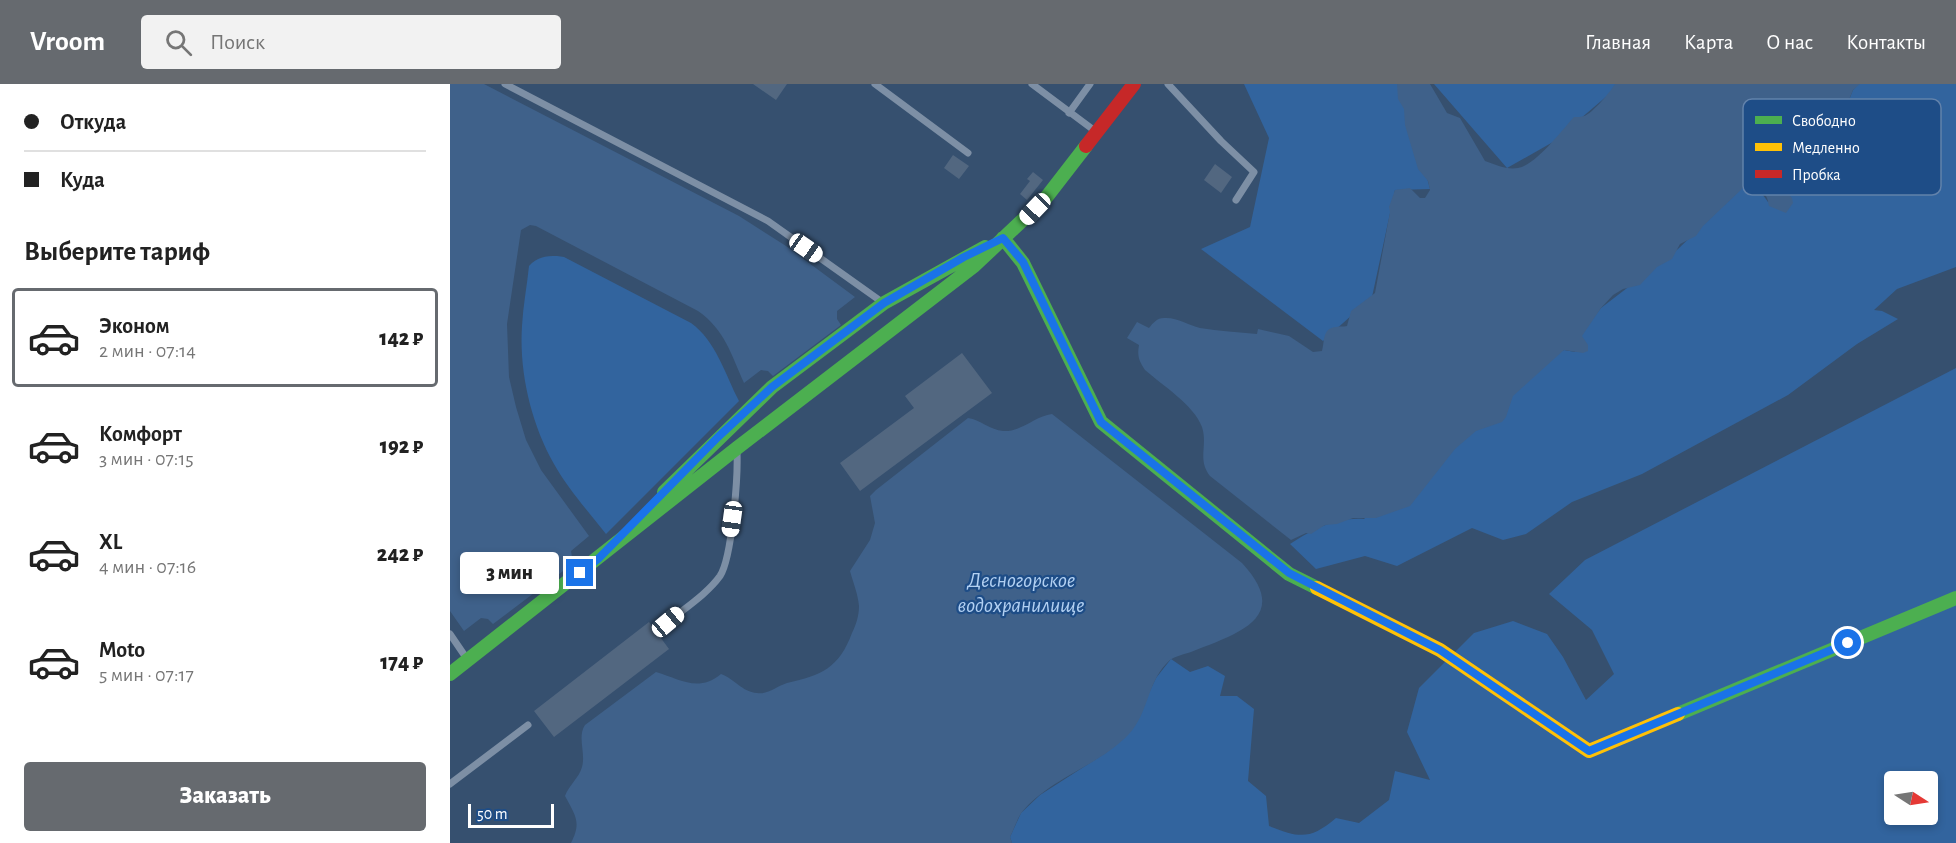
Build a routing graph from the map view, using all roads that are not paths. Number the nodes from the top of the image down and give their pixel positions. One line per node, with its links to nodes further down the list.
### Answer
1 (505, 84): 12 (lane)
2 (875, 84): 9 (lane)
3 (1032, 84): 7 (lane)
4 (1090, 84): 7 (lane)
5 (1134, 84): 8 (street)
6 (1168, 84): 10 (lane)
7 (1069, 113): 8 (lane)
8 (1097, 132): 11 (street)
9 (968, 153)
10 (1236, 200)
11 (1003, 238): 12 (street); 13 (street); 15 (street)
12 (884, 303): 14 (street)
13 (737, 448): 14 (street); 16 (lane)
14 (599, 558): 18 (street)
15 (1956, 598)
16 (668, 622)
17 (450, 634): 18 (lane)
18 (467, 660): 19 (street)
19 (450, 674)
20 (528, 725): 21 (lane)
21 (450, 784)

